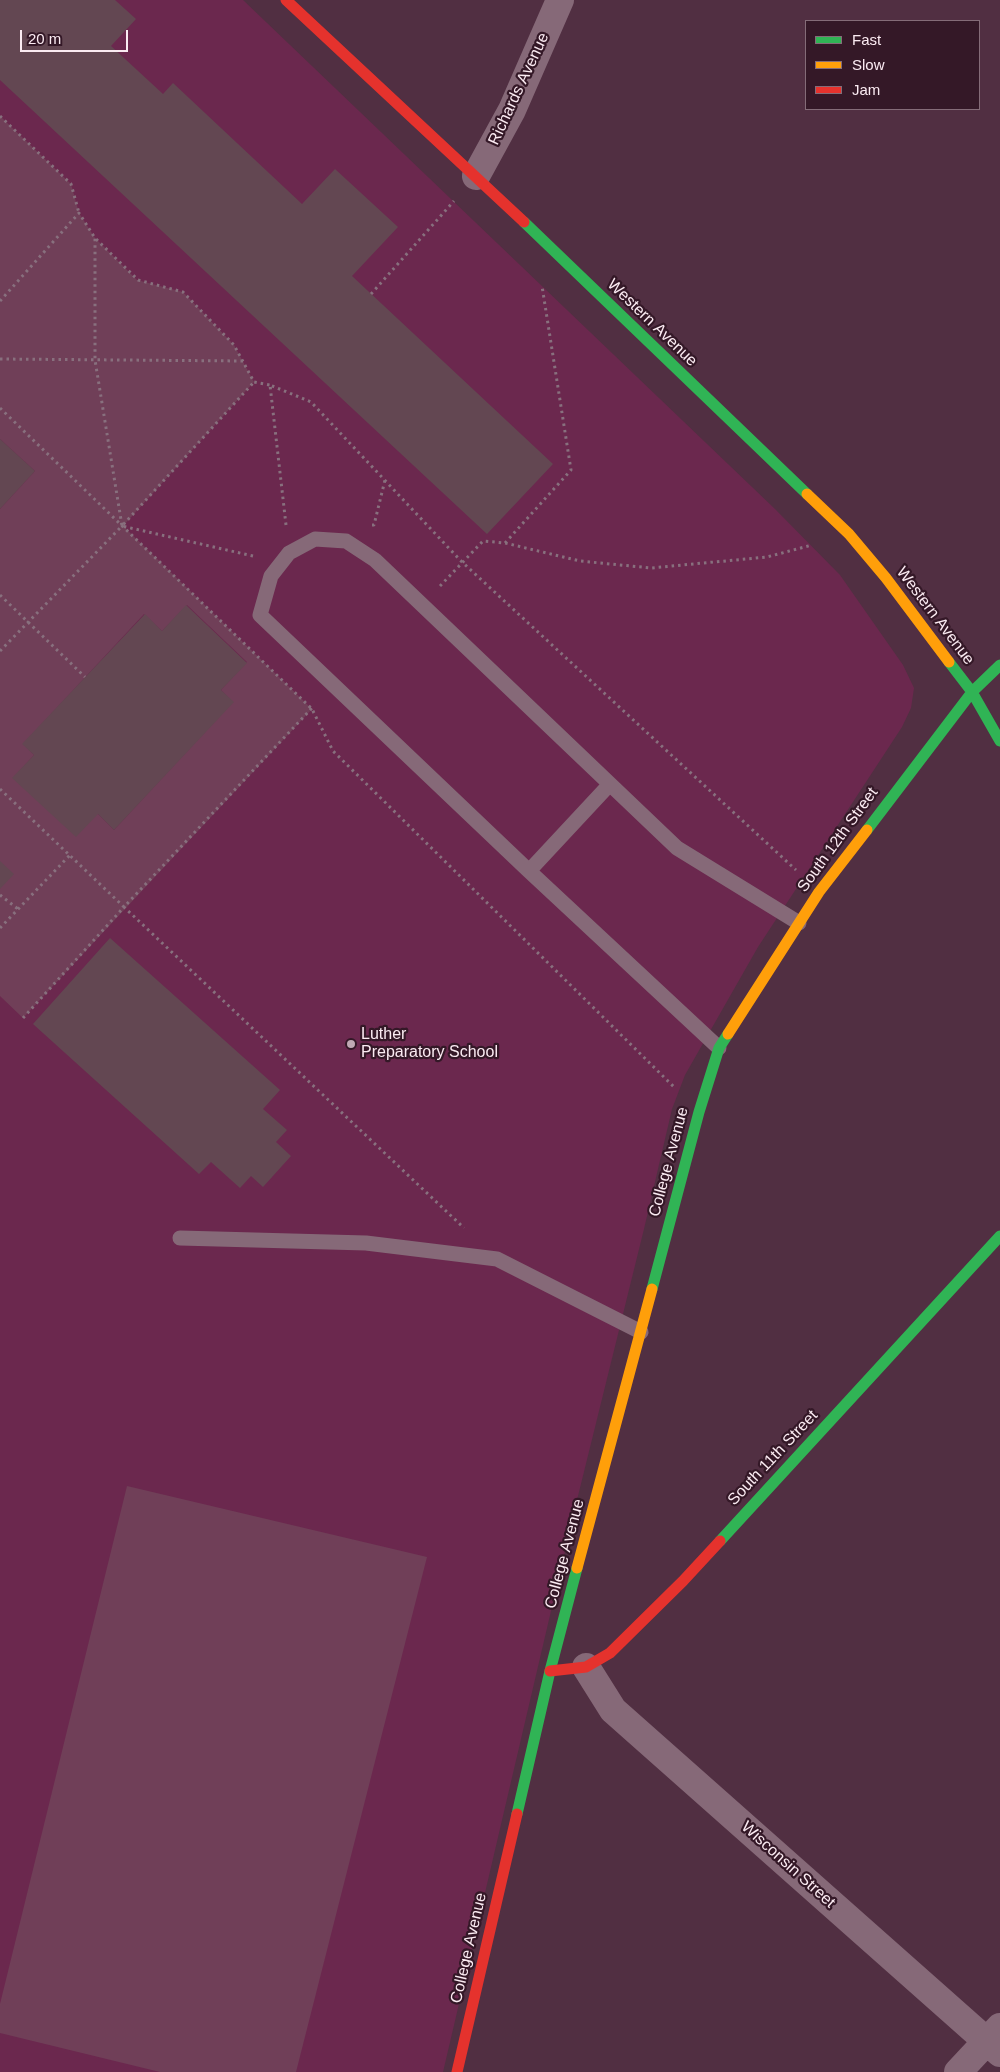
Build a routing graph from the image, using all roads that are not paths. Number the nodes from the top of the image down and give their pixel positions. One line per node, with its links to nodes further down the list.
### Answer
1 (286, 0): 3 (street, Western Avenue)
2 (560, 0): 3 (street, Richards Avenue)
3 (476, 176): 5 (street, Western Avenue)
4 (1000, 665): 5 (street, South 12th Street)
5 (972, 692): 6 (street, Western Avenue); 7 (street, Western Avenue); 10 (street, South 12th Street)
6 (993, 702)
7 (1000, 741)
8 (610, 784): 9 (lane); 9 (lane); 10 (lane)
9 (529, 871): 11 (lane)
10 (799, 923): 11 (street, South 12th Street)
11 (719, 1048): 14 (street, College Avenue)
12 (1000, 1236): 15 (street, South 11th Street)
13 (180, 1238): 14 (lane)
14 (641, 1332): 16 (street, College Avenue)
15 (586, 1668): 16 (street, South 11th Street); 17 (street, Wisconsin Street)
16 (550, 1671): 18 (street, College Avenue)
17 (996, 2040): 19 (street)
18 (457, 2072)
19 (958, 2072)

